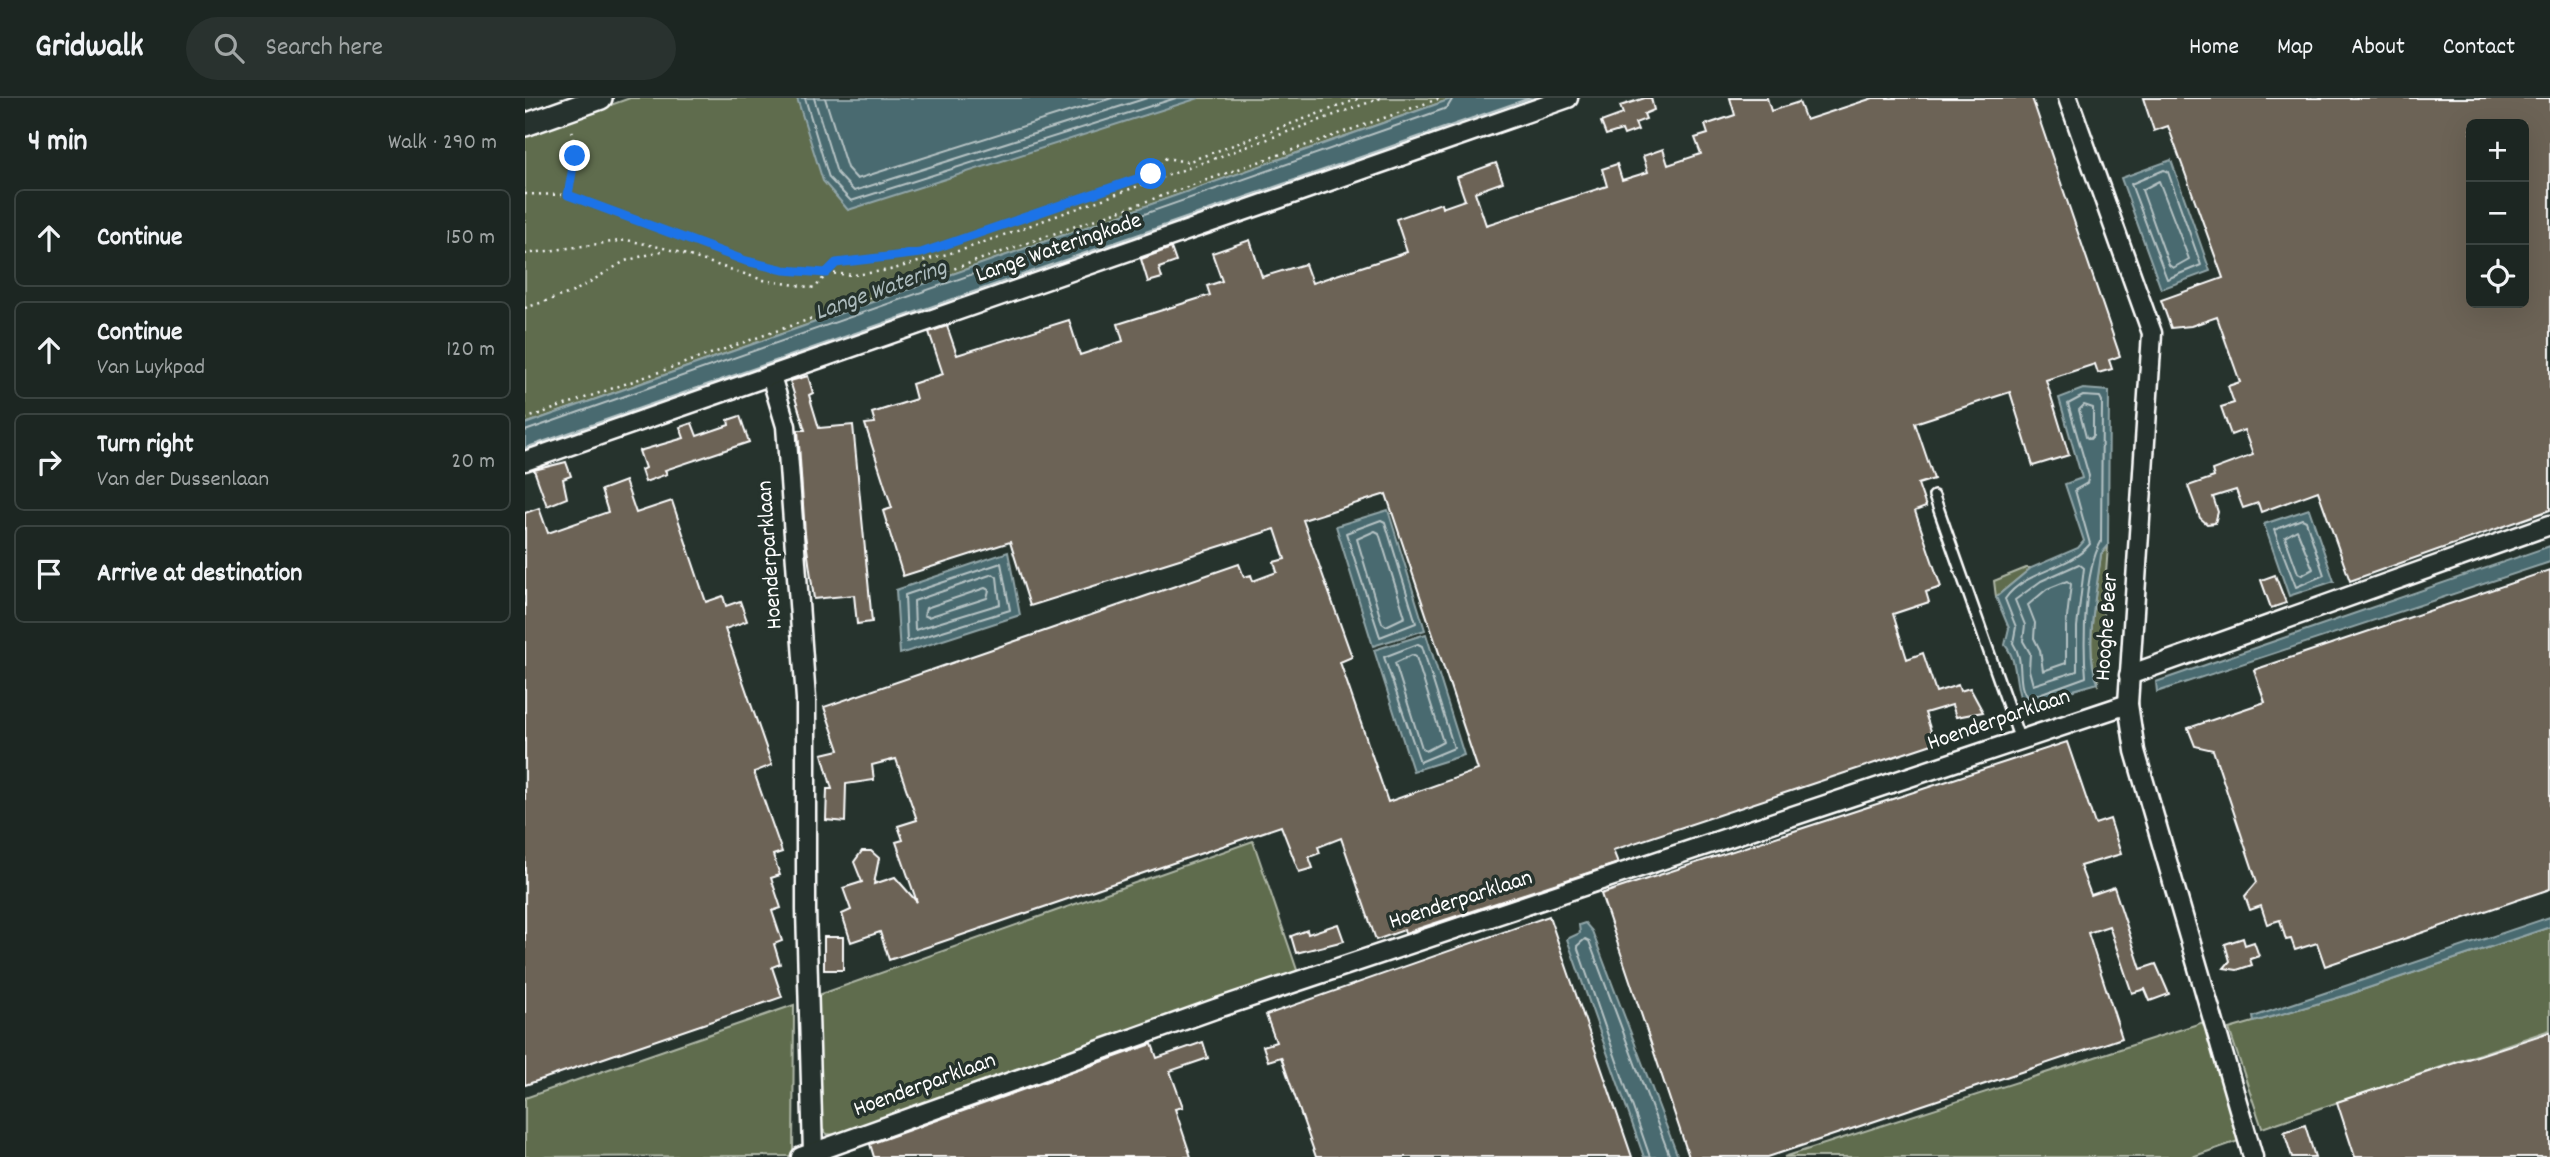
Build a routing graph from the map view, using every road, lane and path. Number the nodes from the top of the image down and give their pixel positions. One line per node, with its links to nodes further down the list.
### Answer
1 (601, 98): 7 (street)
2 (1361, 98): 13 (path)
3 (1381, 98): 13 (path)
4 (1441, 98): 16 (path)
5 (1569, 98): 15 (street, Lange Wateringkade)
6 (2068, 98): 20 (street, Hooghe Beer)
7 (565, 104): 8 (street); 10 (path)
8 (525, 125)
9 (525, 194): 10 (path)
10 (568, 195): 13 (path)
11 (668, 249): 12 (path); 13 (path); 14 (path)
12 (525, 254)
13 (826, 273)
14 (525, 308)
15 (771, 376): 17 (street, Lange Wateringkade); 23 (street, Hoenderparklaan)
16 (525, 419)
17 (525, 461)
18 (1934, 496): 22 (lane)
19 (2550, 525): 20 (street)
20 (2129, 675): 21 (street, Hooghe Beer)
21 (2128, 704): 22 (street, Hoenderparklaan); 24 (street, Hooghe Beer)
22 (2021, 740): 23 (street, Hoenderparklaan)
23 (807, 1155)
24 (2253, 1157)

